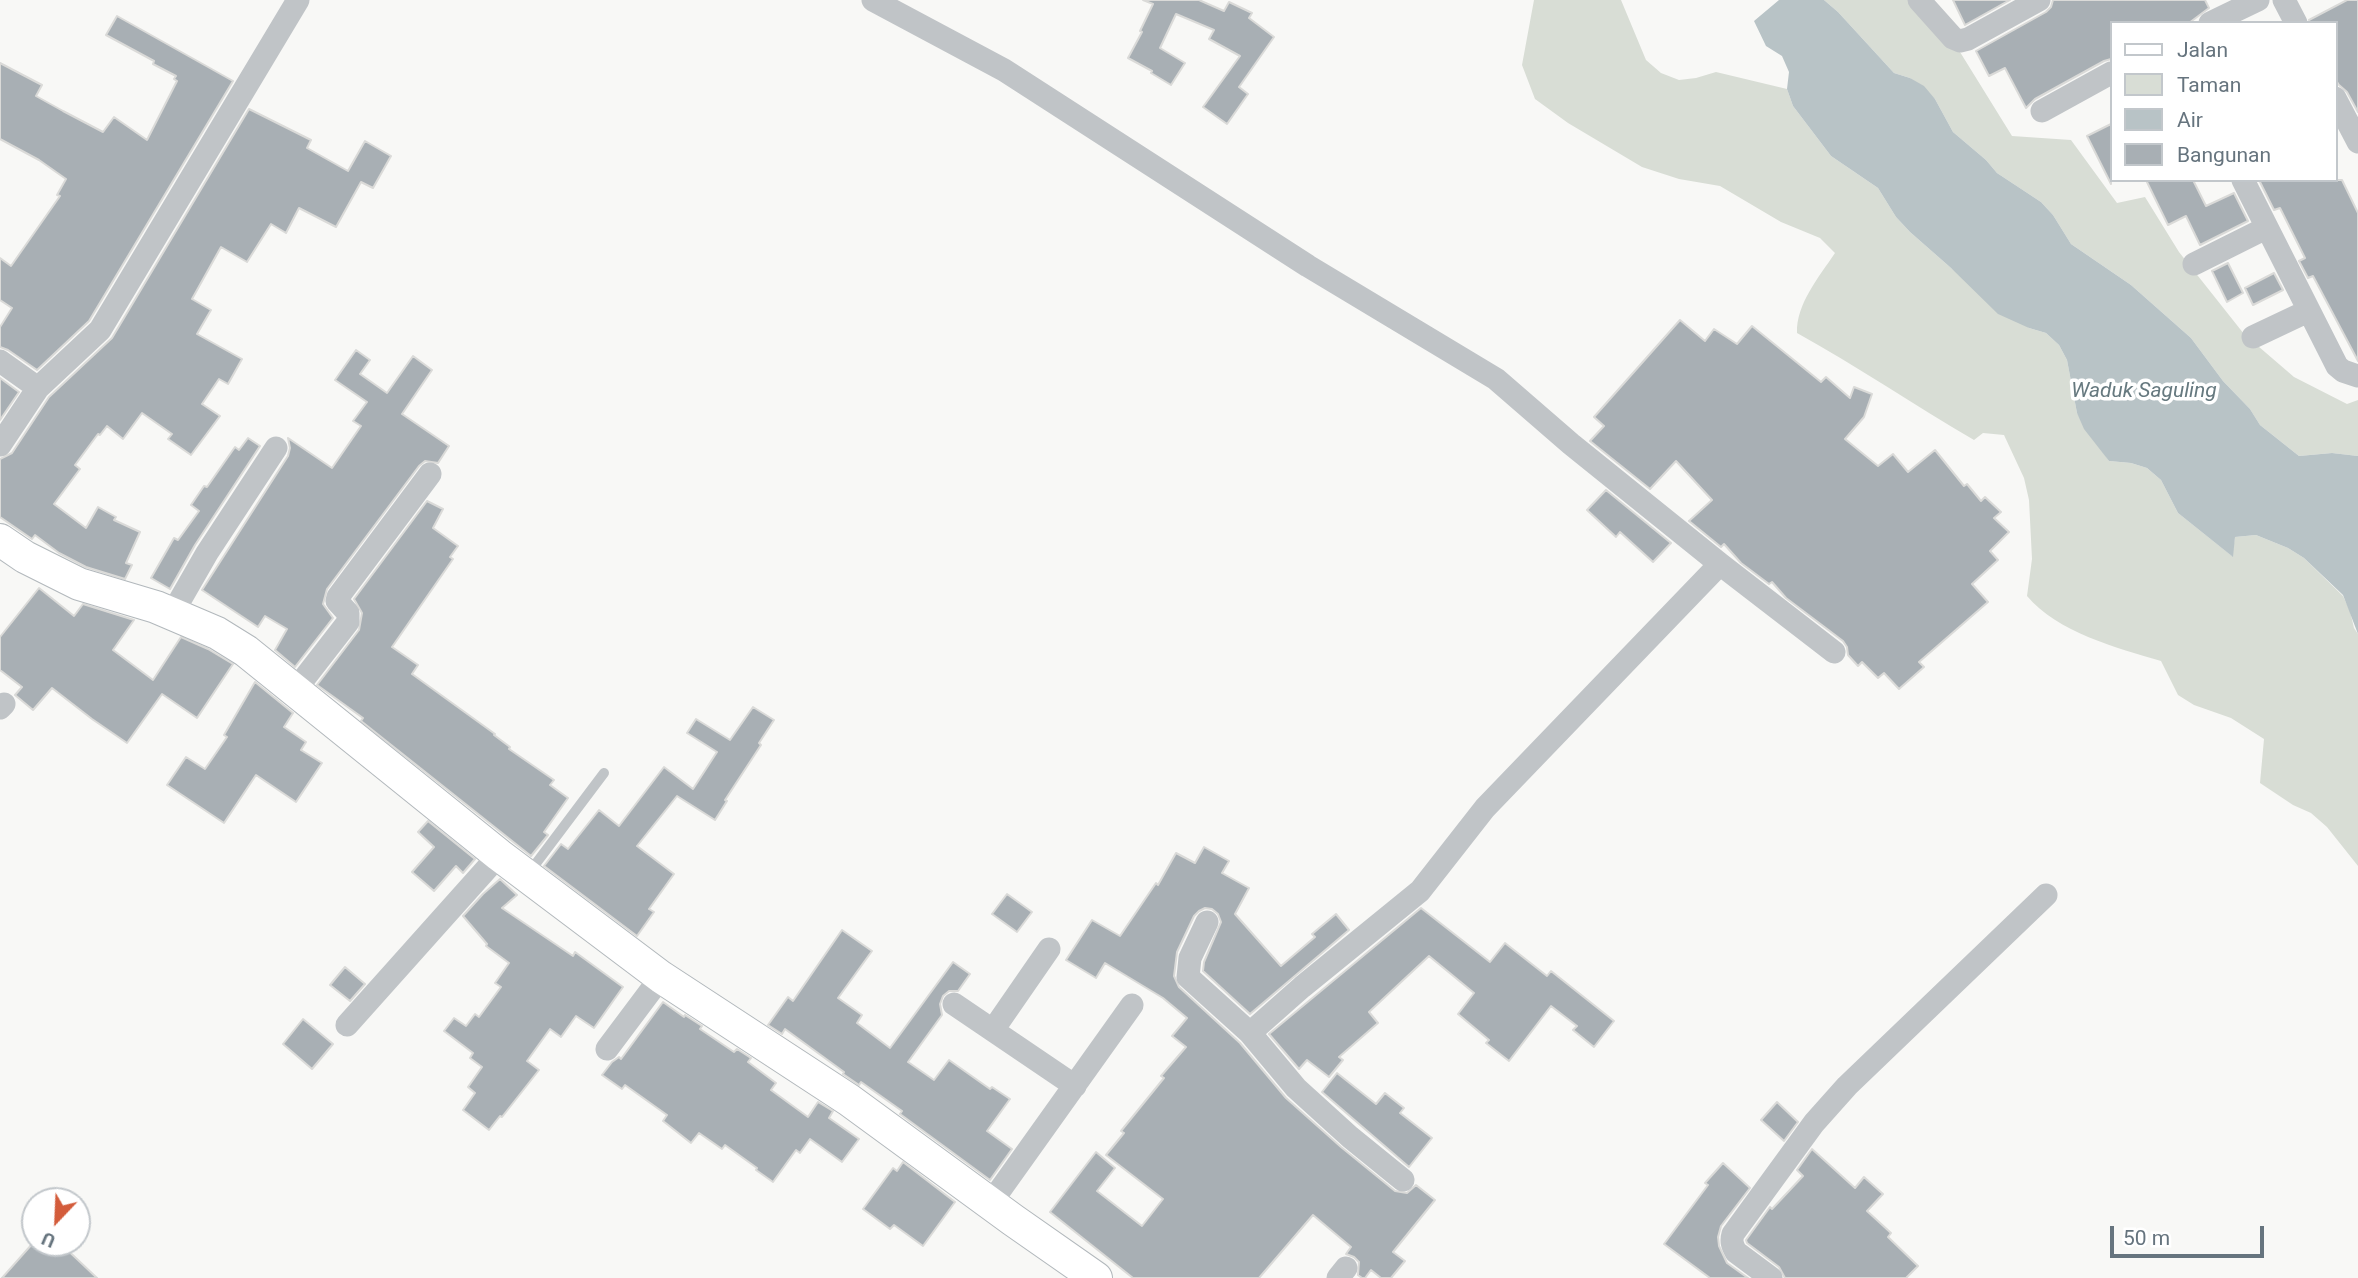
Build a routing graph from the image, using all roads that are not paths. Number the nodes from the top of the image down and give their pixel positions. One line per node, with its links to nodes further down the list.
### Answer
1 (298, 0): 20 (street)
2 (873, 0): 25 (street)
3 (1919, 0): 4 (street)
4 (2039, 0)
5 (2258, 0): 7 (street)
6 (2284, 0): 8 (street)
7 (2214, 21)
8 (2295, 21)
9 (2110, 74): 11 (street)
10 (2337, 102): 12 (street)
11 (2042, 111)
12 (2358, 142)
13 (2244, 182): 14 (street)
14 (2266, 229): 15 (street); 16 (street)
15 (2194, 264)
16 (2308, 311): 17 (street); 19 (street)
17 (2253, 337)
18 (0, 361): 20 (street)
19 (2358, 376)
20 (38, 388): 21 (street)
21 (0, 445)
22 (276, 448): 26 (street)
23 (430, 474): 28 (street)
24 (0, 540): 26 (street)
25 (1720, 564): 27 (street); 40 (street)
26 (172, 614): 28 (street)
27 (1834, 652)
28 (296, 690): 30 (street)
29 (604, 773): 31 (lane)
30 (499, 855): 31 (street); 38 (street)
31 (527, 876): 35 (street)
32 (2046, 895): 46 (street)
33 (1207, 922): 40 (street)
34 (1049, 949): 39 (street)
35 (661, 977): 41 (street); 44 (street)
36 (954, 1004): 39 (street)
37 (1132, 1005): 42 (street)
38 (346, 1025)
39 (993, 1031): 42 (street)
40 (1250, 1033): 43 (street)
41 (607, 1049)
42 (1075, 1086): 44 (street)
43 (1403, 1180)
44 (990, 1204): 45 (street)
45 (1096, 1278)
46 (1771, 1278)

